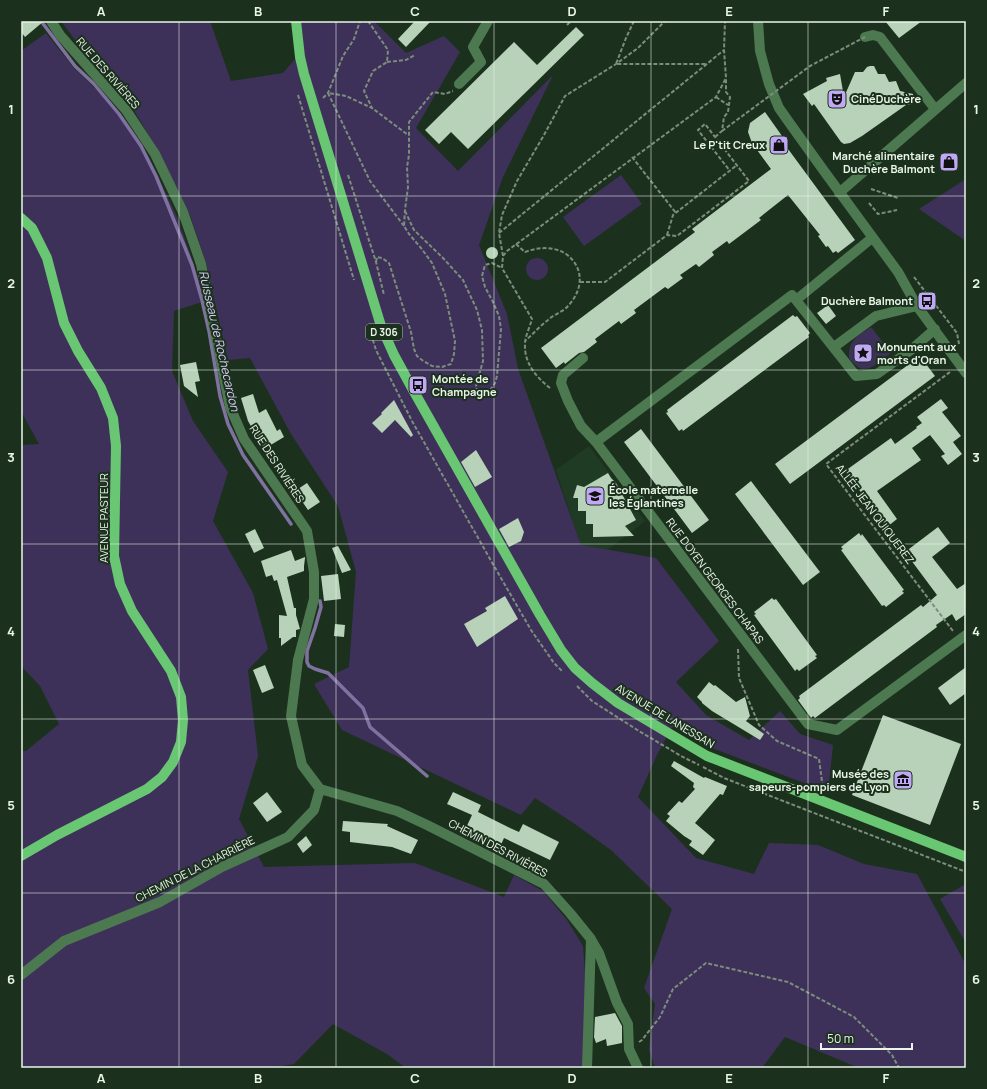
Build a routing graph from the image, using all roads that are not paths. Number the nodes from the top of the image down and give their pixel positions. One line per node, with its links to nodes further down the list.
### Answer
1 (50, 21): 20 (street, RUE DES RIVIÈRES)
2 (296, 21): 22 (main road, AVENUE DE LANESSAN / D 306)
3 (488, 21): 7 (street)
4 (758, 21): 9 (street)
5 (865, 37): 8 (street)
6 (966, 83): 8 (street)
7 (460, 84)
8 (935, 109): 9 (street)
9 (839, 192): 11 (street)
10 (21, 218): 21 (main road, AVENUE PASTEUR)
11 (872, 238): 12 (street); 13 (street)
12 (796, 300): 15 (street); 18 (street)
13 (917, 306): 14 (street); 15 (street)
14 (935, 329): 15 (street); 17 (street)
15 (834, 347)
16 (583, 358): 18 (street, RUE DOYEN GEORGES CHAPAS)
17 (966, 373)
18 (596, 442): 19 (street, RUE DOYEN GEORGES CHAPAS)
19 (963, 637)
20 (320, 789): 23 (street, CHEMIN DES RIVIÈRES); 24 (street, CHEMIN DE LA CHARRIÈRE)
21 (21, 856)
22 (966, 857)
23 (591, 939): 25 (street); 26 (street, CHEMIN DES RIVIÈRES)
24 (21, 975)
25 (587, 1068)
26 (638, 1068)

